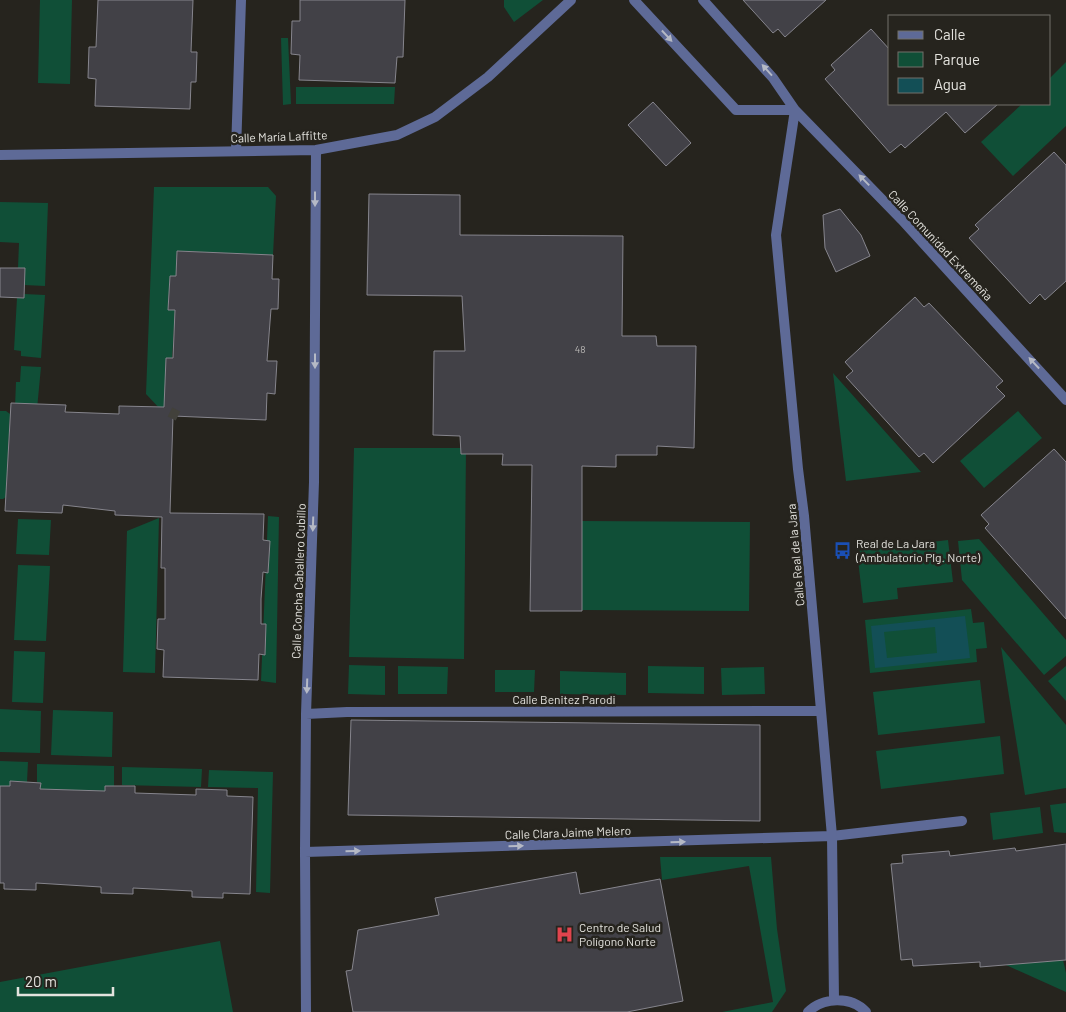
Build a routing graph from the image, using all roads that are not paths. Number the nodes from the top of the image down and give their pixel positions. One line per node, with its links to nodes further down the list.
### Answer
1 (241, 0): 7 (street)
2 (571, 0): 6 (street, Calle María Laffitte)
3 (634, 0): 5 (street, one-way to 5)
4 (703, 0): 5 (street, Calle Comunidad Extremeña, one-way to 4)
5 (795, 110): 9 (street, Calle Comunidad Extremeña, one-way to 5); 10 (street, Calle Real de la Jara)
6 (316, 150): 7 (street, Calle María Laffitte); 11 (street, Calle Concha Caballero Cubillo, one-way to 11)
7 (236, 151): 8 (street, Calle María Laffitte)
8 (0, 155)
9 (1066, 400)
10 (821, 711): 11 (street, Calle Benitez Parodi); 13 (street, Calle Real de la Jara)
11 (306, 714): 14 (street, Calle Concha Caballero Cubillo)
12 (962, 821): 13 (street, Calle Clara Jaime Melero)
13 (832, 836): 14 (street, Calle Clara Jaime Melero, one-way to 13); 15 (street, Calle Real de la Jara)
14 (304, 852): 16 (street, Calle Concha Caballero Cubillo)
15 (834, 1000): 17 (street); 18 (street)
16 (306, 1012)
17 (808, 1012)
18 (866, 1012)

